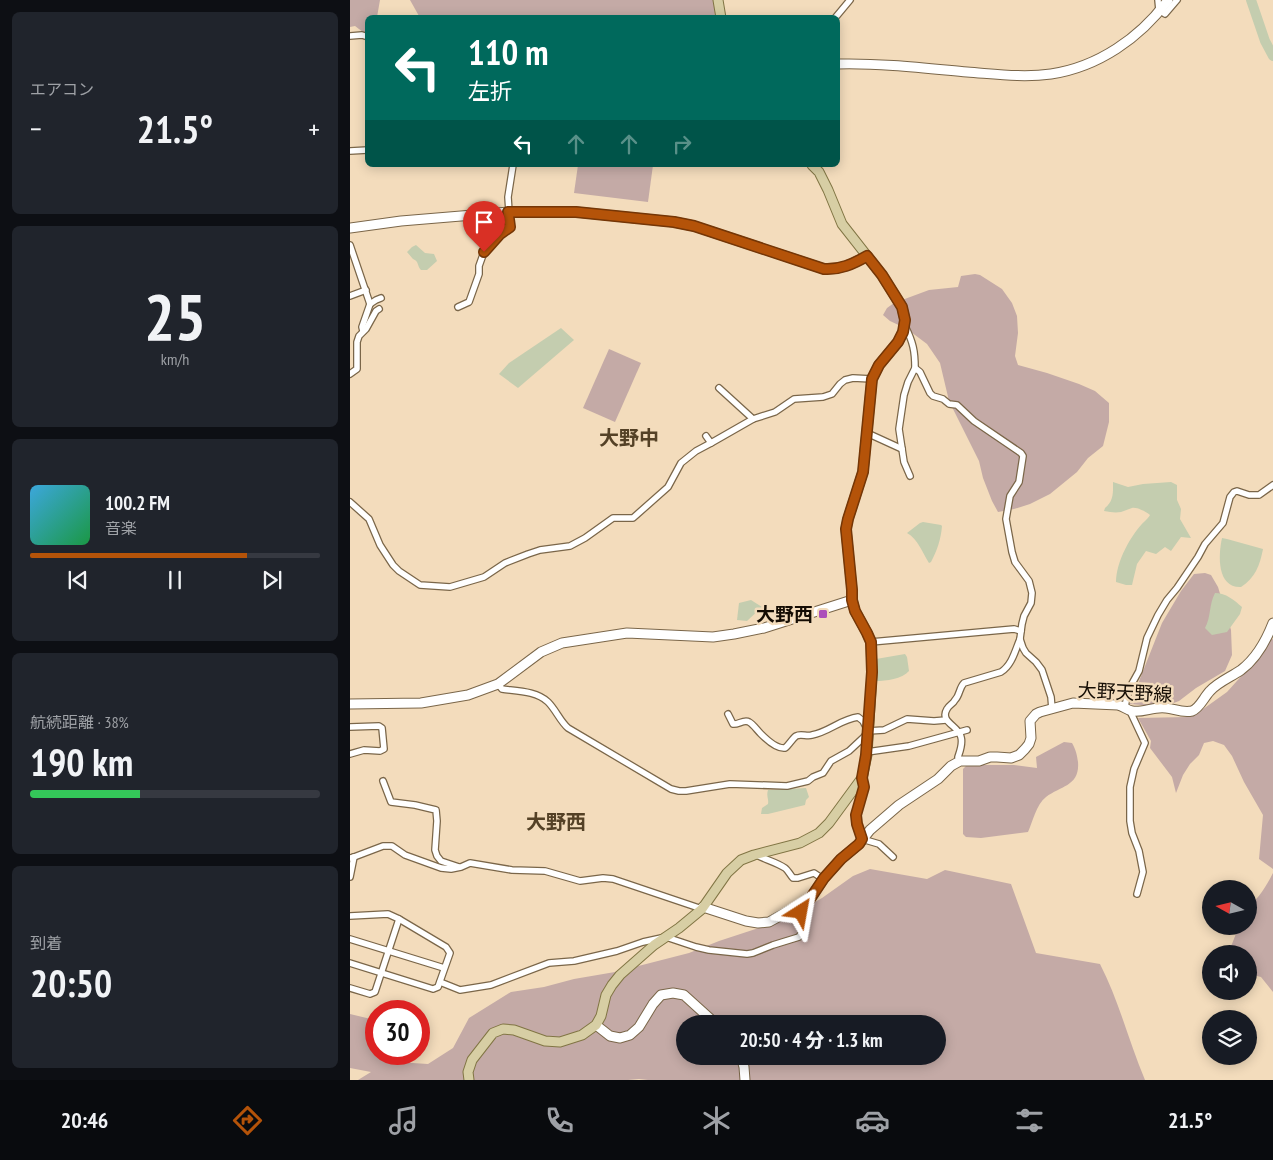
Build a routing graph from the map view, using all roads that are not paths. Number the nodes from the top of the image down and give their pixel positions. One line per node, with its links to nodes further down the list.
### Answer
1 (718, 0): 4 (main road)
2 (850, 0): 5 (street)
3 (1167, 0): 8 (street)
4 (720, 15)
5 (838, 15)
6 (350, 36): 7 (street)
7 (365, 36)
8 (840, 64)
9 (365, 150): 10 (street)
10 (350, 151)
11 (512, 167): 13 (street)
12 (814, 167): 16 (main road)
13 (508, 212): 14 (street); 16 (street); 21 (street)
14 (350, 228)
15 (350, 245): 17 (street)
16 (867, 256): 23 (main road)
17 (366, 290): 18 (street); 20 (street)
18 (350, 296)
19 (381, 298): 20 (street)
20 (370, 304): 24 (street)
21 (458, 307)
22 (379, 309): 24 (street)
23 (904, 326): 25 (street); 27 (main road)
24 (363, 331): 26 (street)
25 (915, 368): 33 (street); 39 (street)
26 (350, 374)
27 (872, 379): 29 (street); 30 (main road)
28 (719, 388): 29 (street)
29 (753, 419): 32 (street)
30 (867, 433): 33 (street); 37 (main road)
31 (706, 436): 32 (street)
32 (711, 443): 36 (street)
33 (902, 449): 34 (street)
34 (910, 476)
35 (1273, 485): 47 (street)
36 (350, 502)
37 (852, 600): 41 (main road); 42 (street)
38 (1273, 623): 47 (street, 大野天野線)
39 (1021, 631): 40 (street); 41 (street)
40 (1020, 639): 43 (street); 49 (street)
41 (871, 642): 52 (main road)
42 (498, 684): 44 (street); 52 (street)
43 (1051, 697): 45 (street); 46 (street)
44 (350, 704)
45 (1064, 706): 46 (street, 大野天野線); 47 (street, 大野天野線)
46 (1052, 709): 59 (street, 大野天野線)
47 (1127, 709): 66 (street)
48 (728, 714): 52 (street)
49 (946, 720): 52 (street); 53 (street)
50 (350, 727): 55 (street)
51 (967, 730): 53 (street)
52 (868, 731): 54 (main road)
53 (959, 732): 54 (street); 56 (street)
54 (867, 752): 57 (main road)
55 (350, 754)
56 (958, 757)
57 (862, 778): 59 (street); 60 (main road)
58 (383, 781): 63 (street)
59 (862, 839): 62 (street); 65 (street, 大野天野線)
60 (756, 854): 65 (street); 67 (main road)
61 (352, 857): 63 (street); 64 (street)
62 (893, 858)
63 (461, 867): 67 (street)
64 (350, 877)
65 (823, 879): 68 (street, 大野天野線)
66 (1137, 894)
67 (702, 908): 68 (street, 大野天野線); 71 (main road)
68 (801, 908): 71 (street)
69 (350, 916): 70 (street)
70 (399, 919): 73 (street); 75 (street)
71 (666, 937): 77 (street); 80 (main road)
72 (350, 939): 73 (street)
73 (388, 950): 75 (street); 76 (street)
74 (350, 963): 76 (street)
75 (444, 968): 77 (street)
76 (381, 973): 77 (street); 78 (street)
77 (440, 982)
78 (350, 988)
79 (706, 1015): 80 (street)
80 (596, 1026): 82 (main road)
81 (743, 1065): 83 (street)
82 (469, 1080)
83 (744, 1080)

